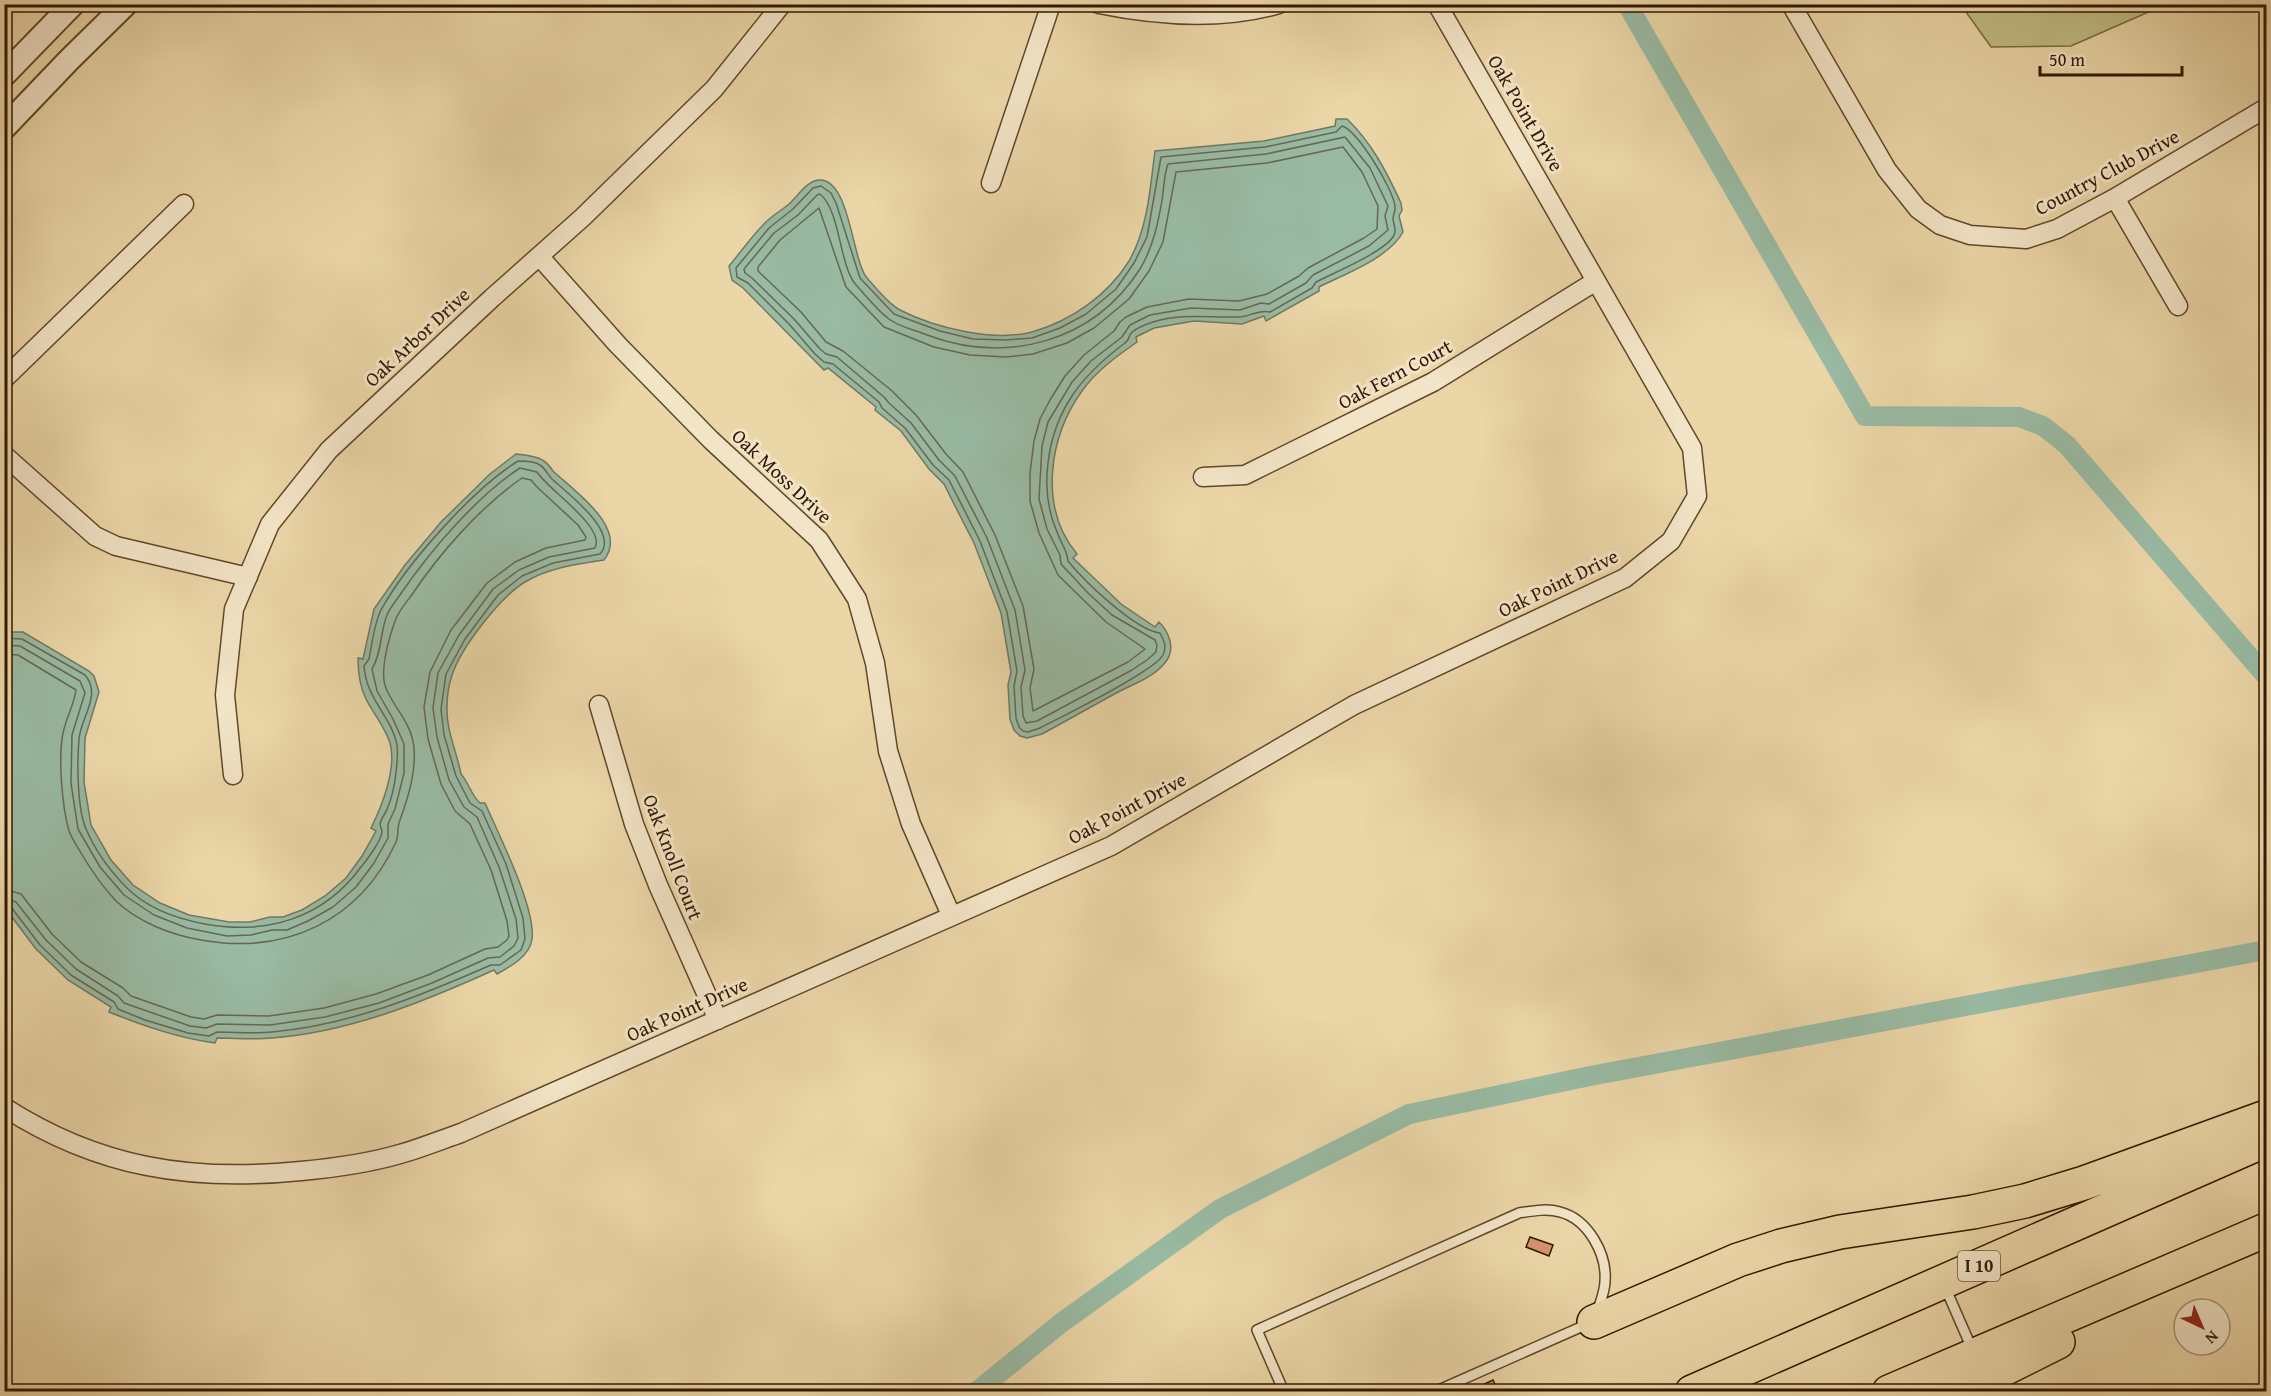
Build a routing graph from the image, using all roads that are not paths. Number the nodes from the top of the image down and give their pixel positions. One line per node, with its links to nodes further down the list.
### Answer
1 (73, 4): 9 (street)
2 (126, 4): 11 (street)
3 (782, 4): 15 (street, Oak Arbor Drive)
4 (1051, 4): 12 (street)
5 (1099, 4): 6 (street)
6 (1279, 4)
7 (1437, 4): 16 (street, Oak Point Drive)
8 (1791, 4): 13 (street, Country Club Drive)
9 (4, 75)
10 (2266, 108): 13 (street, Country Club Drive)
11 (4, 128)
12 (990, 183)
13 (2115, 198): 17 (street)
14 (184, 204): 18 (street)
15 (539, 256): 21 (street, Oak Arbor Drive); 24 (street, Oak Moss Drive)
16 (1596, 280): 20 (street, Oak Fern Court); 24 (street, Oak Point Drive)
17 (2178, 306)
18 (4, 379)
19 (4, 455): 21 (street)
20 (1203, 477)
21 (248, 577): 23 (street, Oak Arbor Drive)
22 (599, 705): 25 (street, Oak Knoll Court)
23 (233, 775)
24 (951, 915): 25 (street, Oak Point Drive)
25 (718, 1020): 26 (street, Oak Point Drive)
26 (4, 1107)
27 (2266, 1117): 32 (highway)
28 (2266, 1140): 31 (highway, I 10)
29 (2266, 1230): 33 (highway)
30 (2266, 1240): 38 (highway)
31 (1943, 1282): 33 (lane); 36 (highway, I 10)
32 (1594, 1322): 34 (lane); 35 (lane)
33 (1975, 1355): 37 (highway)
34 (1284, 1392)
35 (1434, 1392)
36 (1692, 1392)
37 (1889, 1392)
38 (1958, 1392)

